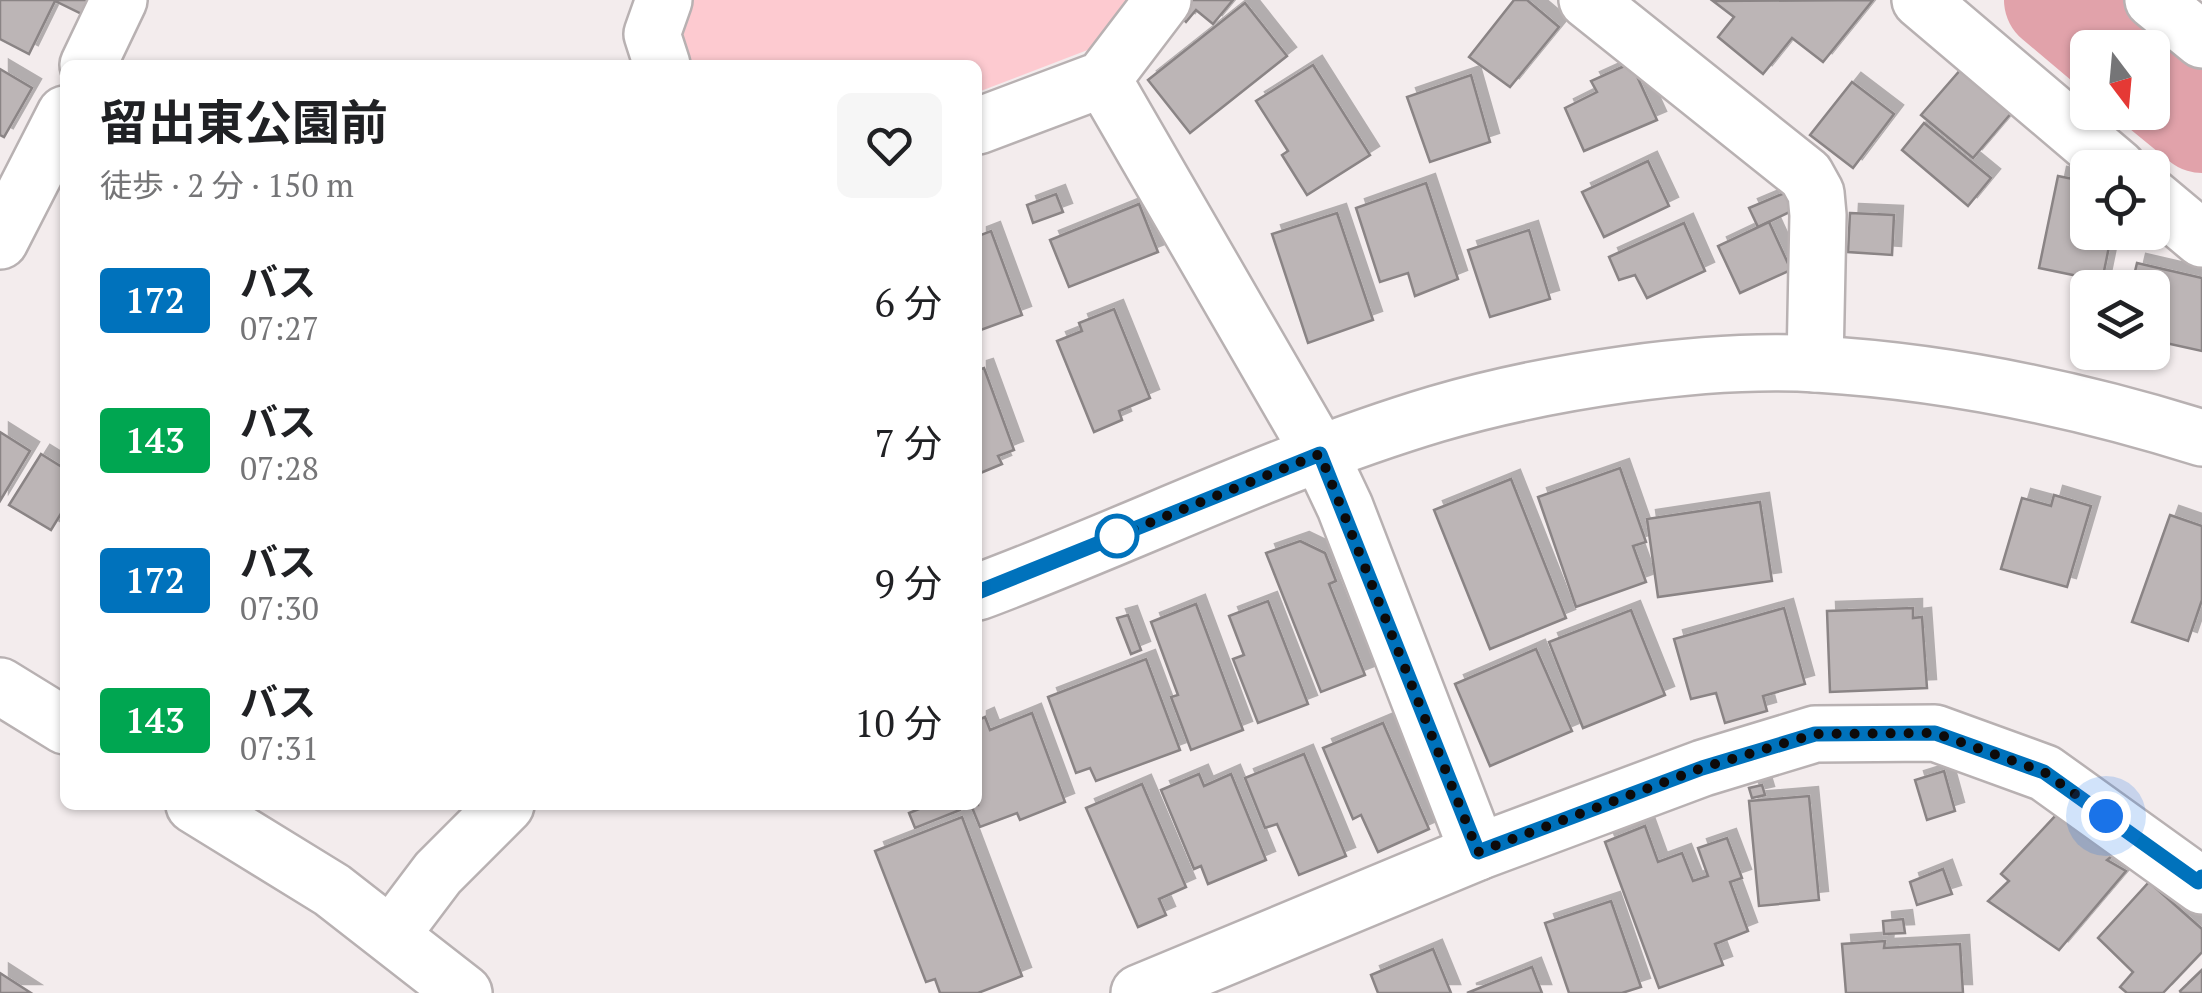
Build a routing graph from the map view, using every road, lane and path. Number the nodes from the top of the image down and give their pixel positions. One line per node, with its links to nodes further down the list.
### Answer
1 (119, 0): 8 (street)
2 (664, 0): 9 (street)
3 (1162, 0): 10 (street)
4 (1587, 0): 17 (street)
5 (1920, 0): 13 (street)
6 (2153, 0): 7 (street)
7 (2202, 40)
8 (90, 60)
9 (660, 60)
10 (1103, 79): 11 (street); 19 (street)
11 (982, 124)
12 (60, 125): 14 (street)
13 (2097, 150)
14 (23, 208)
15 (2170, 212): 16 (street)
16 (2202, 238)
17 (1815, 364): 18 (street); 19 (street)
18 (2202, 438)
19 (1320, 454): 20 (street); 25 (street)
20 (982, 590)
21 (0, 686): 22 (street)
22 (60, 723)
23 (202, 810): 27 (street)
24 (501, 810): 27 (street)
25 (1478, 852): 26 (street); 28 (street)
26 (2201, 882)
27 (392, 934): 29 (street)
28 (1197, 982): 30 (street)
29 (464, 993)
30 (1140, 993)

